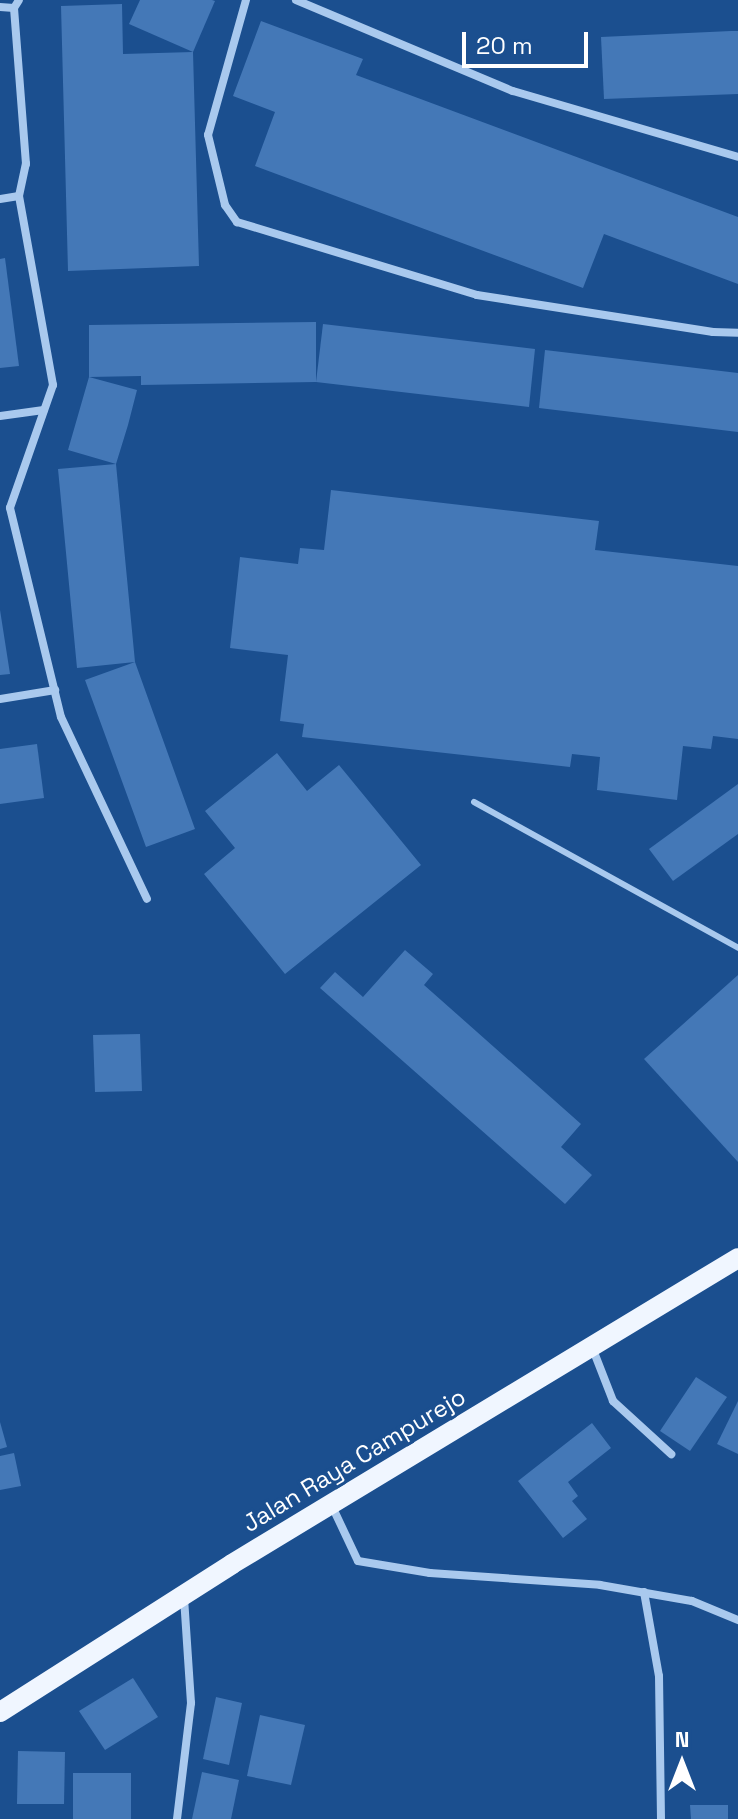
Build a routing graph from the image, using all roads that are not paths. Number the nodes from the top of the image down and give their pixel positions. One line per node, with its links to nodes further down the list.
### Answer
1 (246, 0): 10 (street)
2 (296, 0): 6 (street)
3 (16, 4): 4 (street); 8 (street)
4 (0, 7)
5 (738, 149): 6 (street)
6 (721, 151): 7 (street)
7 (738, 157)
8 (19, 196): 9 (street); 11 (street)
9 (0, 199)
10 (738, 333)
11 (44, 410): 12 (street); 13 (street)
12 (0, 416)
13 (55, 690): 14 (street); 16 (street)
14 (0, 699)
15 (474, 802): 17 (lane)
16 (147, 899)
17 (738, 948)
18 (738, 1258): 19 (main road, Jalan Raya Campurejo)
19 (592, 1347): 20 (street); 21 (main road, Jalan Raya Campurejo)
20 (671, 1454)
21 (331, 1503): 22 (street); 23 (main road, Jalan Raya Campurejo)
22 (644, 1592): 24 (street); 27 (street)
23 (184, 1596): 25 (main road, Jalan Raya Campurejo); 26 (street)
24 (738, 1620)
25 (0, 1712)
26 (177, 1819)
27 (661, 1819)

